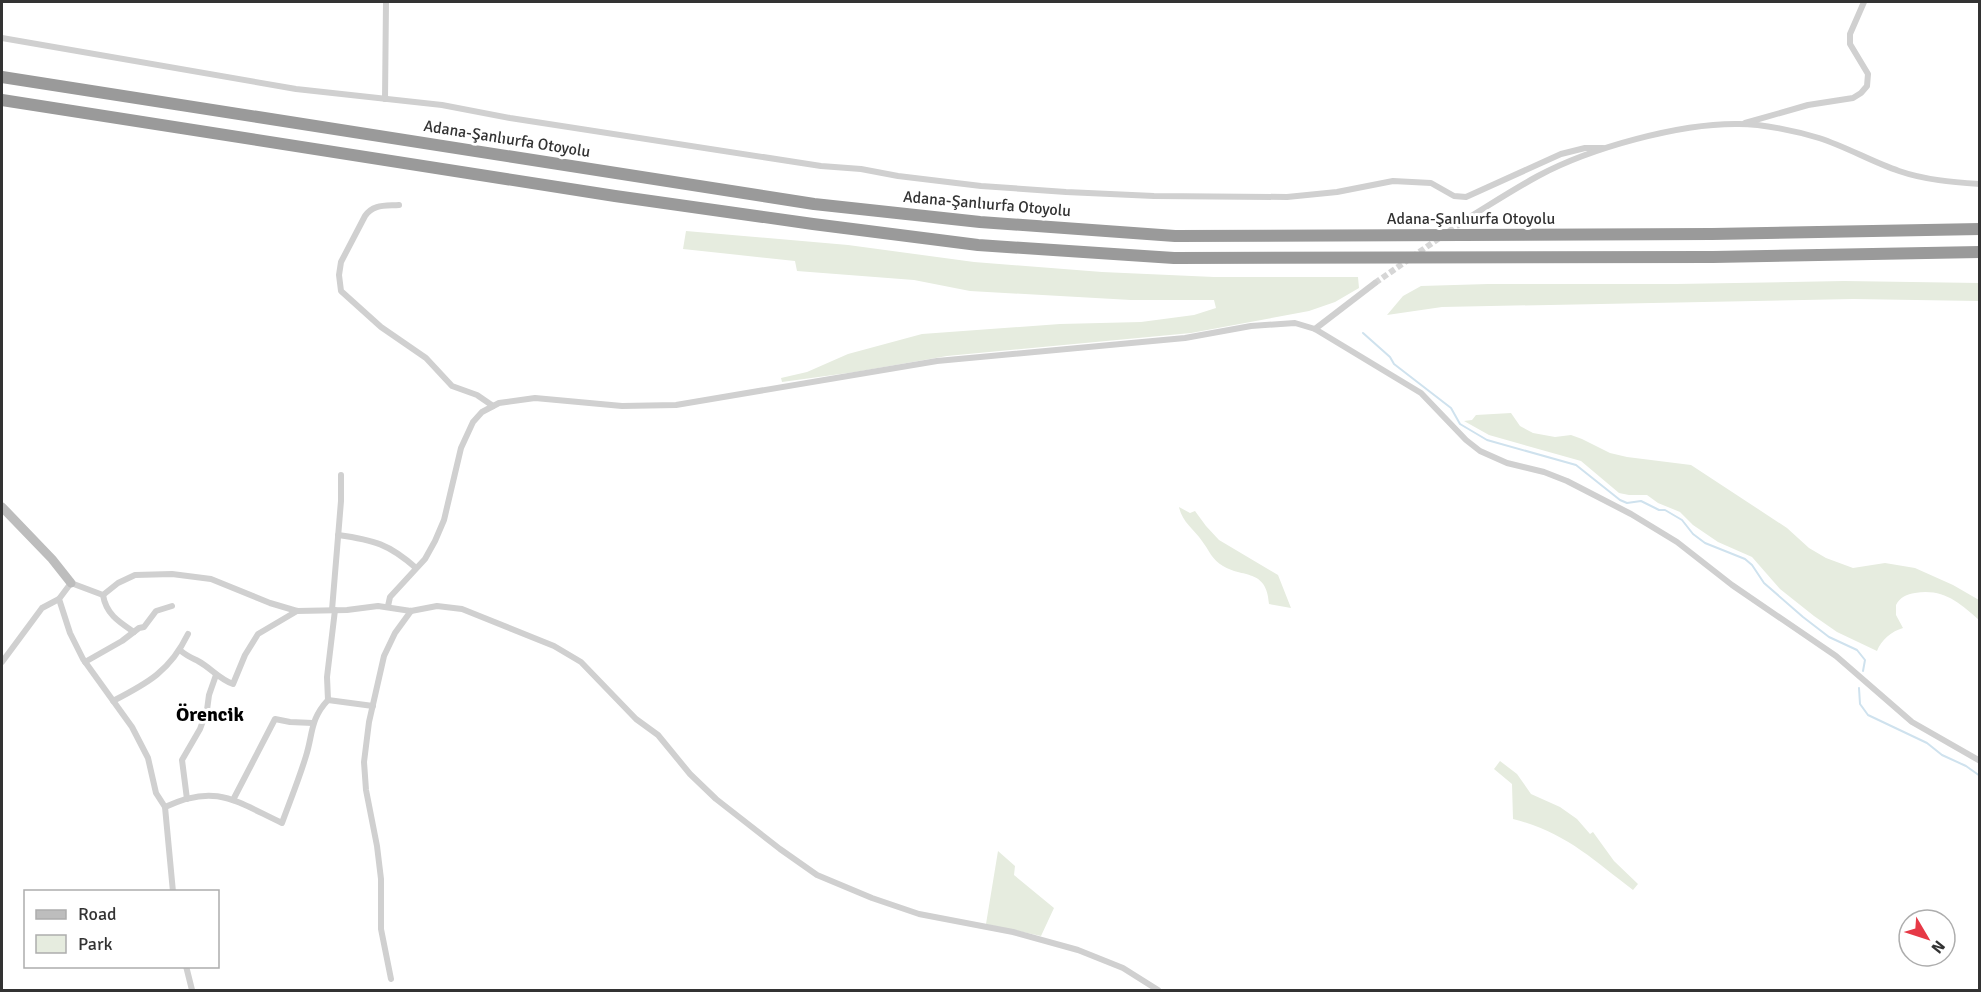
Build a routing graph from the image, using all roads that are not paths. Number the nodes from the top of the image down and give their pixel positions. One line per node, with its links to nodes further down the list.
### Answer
1 (386, 2): 5 (street)
2 (1864, 2): 7 (street)
3 (2, 38): 5 (street)
4 (2, 77): 12 (highway, Adana-Şanlıurfa Otoyolu)
5 (385, 99): 8 (street)
6 (2, 100): 13 (highway)
7 (1742, 124): 8 (street); 9 (street)
8 (1603, 148): 11 (street)
9 (1980, 184)
10 (399, 205): 16 (street)
11 (1468, 218)
12 (1980, 229)
13 (1980, 252)
14 (1375, 283): 15 (street)
15 (1315, 329): 16 (street); 39 (street)
16 (493, 406): 20 (street)
17 (341, 475): 19 (street)
18 (2, 507): 21 (street)
19 (338, 535): 20 (street); 26 (street)
20 (416, 568): 25 (street)
21 (71, 583): 22 (street); 23 (street)
22 (103, 595): 27 (street); 29 (street)
23 (59, 599): 32 (street); 33 (street)
24 (172, 606): 29 (street)
25 (388, 606): 26 (street); 28 (street)
26 (334, 610): 27 (street); 35 (street)
27 (297, 611): 34 (street)
28 (411, 611): 37 (street); 47 (street)
29 (134, 632): 33 (street)
30 (188, 634): 31 (street)
31 (181, 651): 34 (street); 36 (street)
32 (2, 662)
33 (85, 662): 36 (street)
34 (216, 675): 40 (street)
35 (328, 700): 37 (street); 38 (street)
36 (113, 701): 42 (street)
37 (373, 706): 45 (street)
38 (313, 723): 41 (street); 41 (street)
39 (1980, 761)
40 (187, 799): 41 (street); 42 (street)
41 (233, 800)
42 (165, 807): 43 (street)
43 (173, 890)
44 (186, 968): 46 (street)
45 (391, 979)
46 (192, 990)
47 (1158, 990)

